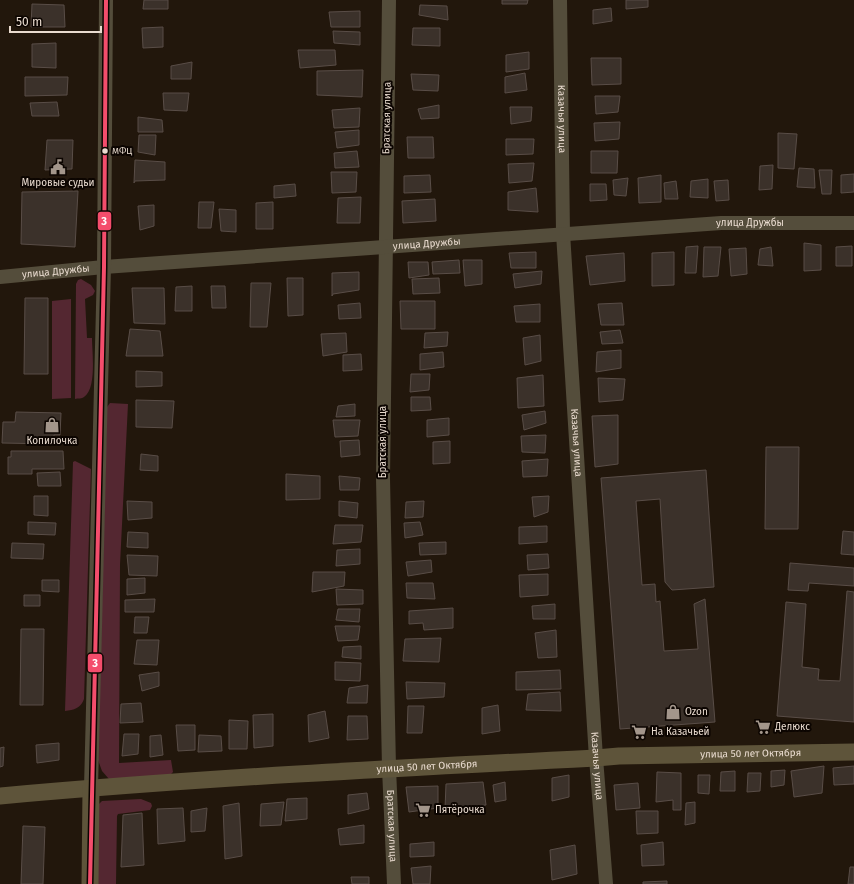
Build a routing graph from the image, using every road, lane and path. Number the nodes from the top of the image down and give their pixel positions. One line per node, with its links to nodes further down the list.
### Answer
1 (106, 0): 7 (street)
2 (389, 0): 6 (street, Братская улица)
3 (560, 0): 5 (street, Казачья улица)
4 (854, 223): 5 (street, улица Дружбы)
5 (563, 234): 6 (street, улица Дружбы); 10 (street, Казачья улица)
6 (385, 248): 7 (street, улица Дружбы); 11 (street, Братская улица)
7 (104, 267): 8 (street, улица Дружбы); 12 (street)
8 (0, 277)
9 (854, 752): 10 (main road, улица 50 лет Октября)
10 (596, 758): 11 (main road, улица 50 лет Октября); 16 (street, Казачья улица)
11 (389, 768): 12 (main road, улица 50 лет Октября); 15 (street, Братская улица)
12 (92, 788): 13 (main road, улица 50 лет Октября); 14 (main road)
13 (0, 796)
14 (90, 884)
15 (394, 884)
16 (606, 884)

